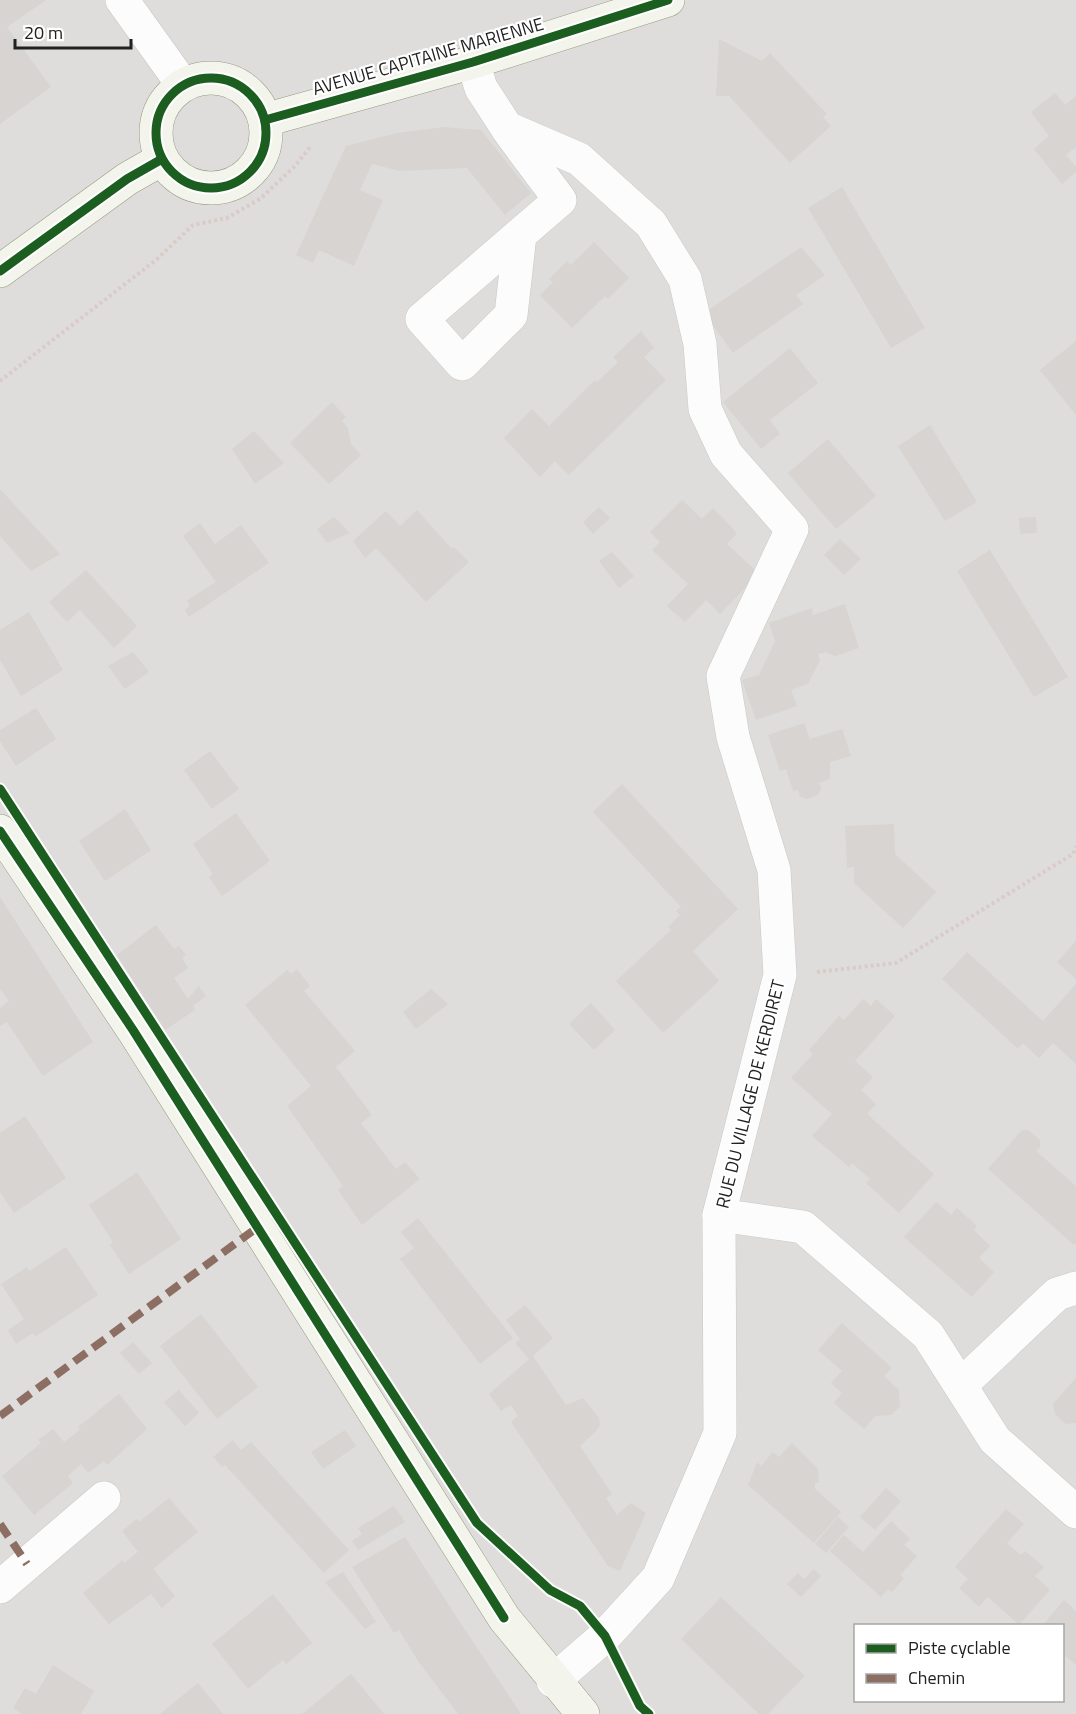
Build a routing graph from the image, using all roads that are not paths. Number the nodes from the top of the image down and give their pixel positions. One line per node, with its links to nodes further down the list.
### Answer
1 (122, 0): 4 (street)
2 (668, 0): 3 (street, AVENUE CAPITAINE MARIENNE)
3 (473, 62): 5 (street, AVENUE CAPITAINE MARIENNE); 6 (street)
4 (183, 85): 5 (street); 7 (street)
5 (265, 120): 7 (street)
6 (507, 128): 8 (street); 11 (street, RUE DU VILLAGE DE KERDIRET)
7 (162, 159): 9 (street)
8 (520, 235)
9 (0, 272)
10 (0, 831): 17 (street)
11 (719, 1215): 13 (street); 17 (street, RUE DU VILLAGE DE KERDIRET)
12 (1076, 1288): 13 (street)
13 (962, 1384): 15 (street)
14 (104, 1498): 16 (street)
15 (1076, 1512)
16 (0, 1587)
17 (553, 1681): 18 (street)
18 (583, 1714)

